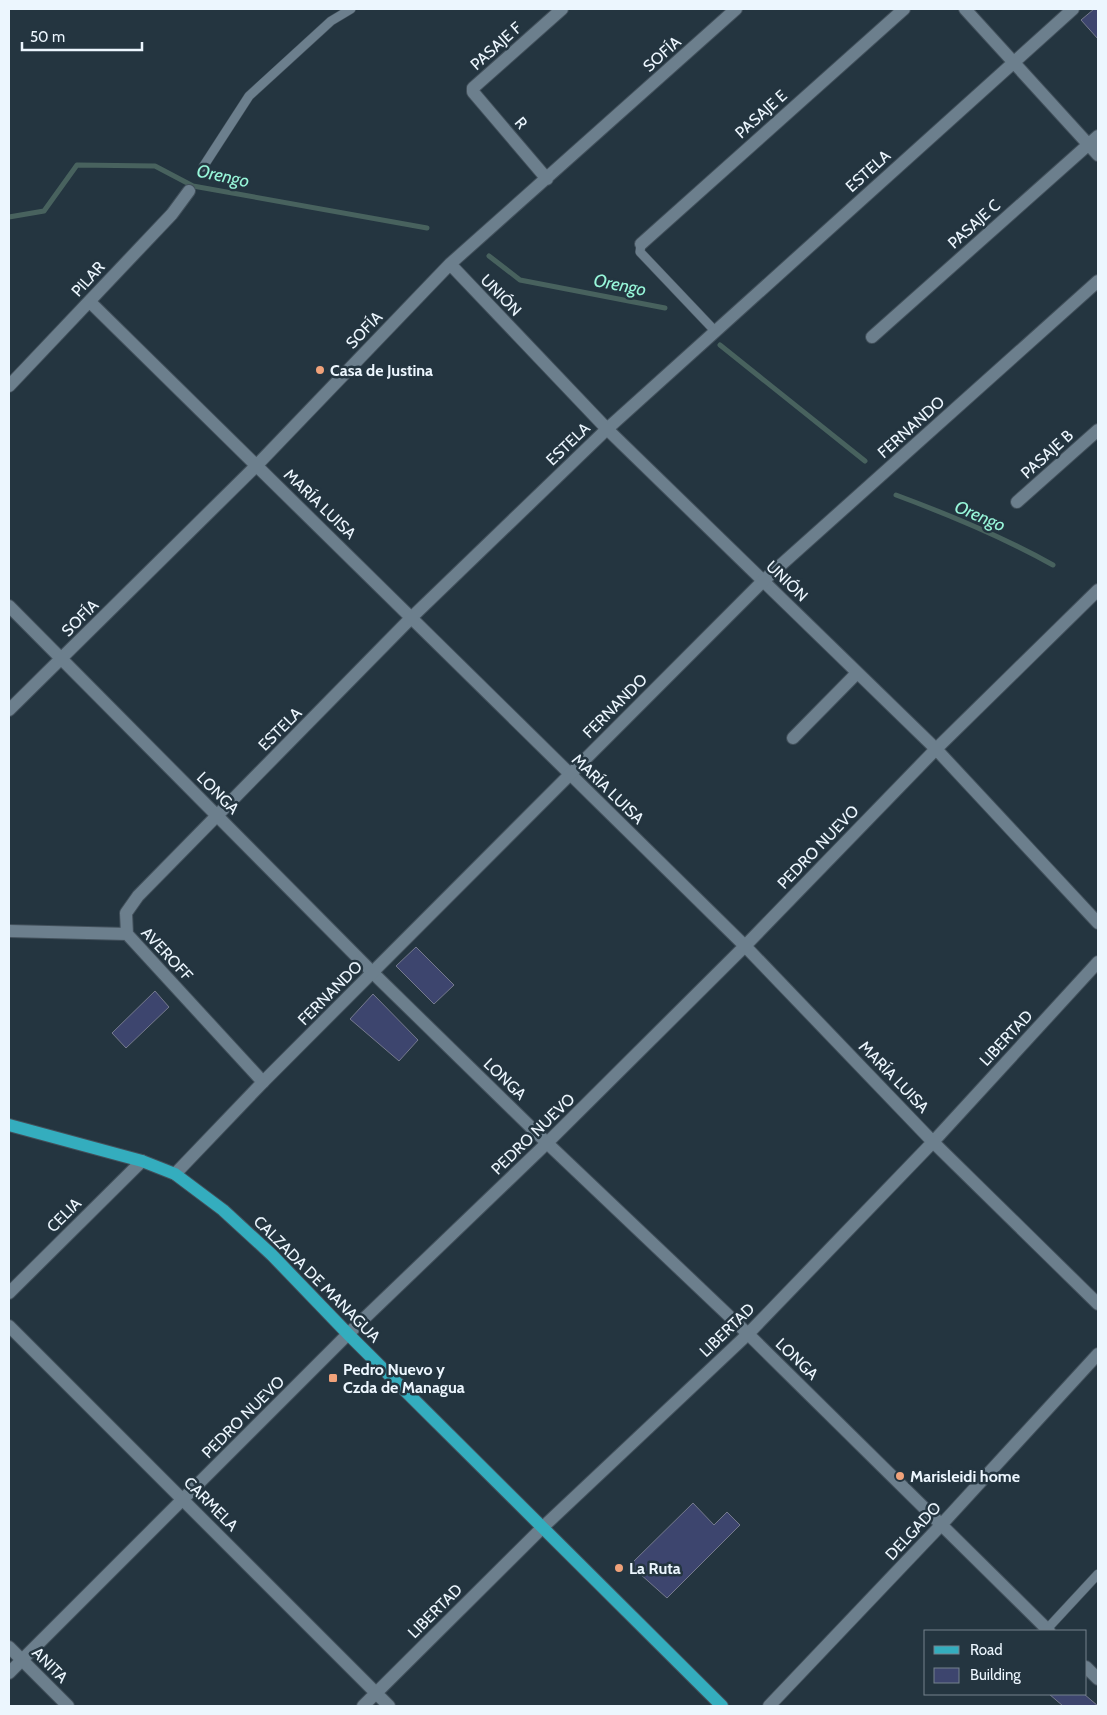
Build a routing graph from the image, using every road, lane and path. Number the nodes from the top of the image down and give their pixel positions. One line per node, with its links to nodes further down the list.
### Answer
1 (351, 9): 11 (lane)
2 (562, 9): 8 (street, PASAJE F)
3 (736, 9): 12 (street, SOFÍA)
4 (904, 9): 14 (street, PASAJE E)
5 (965, 9): 7 (street)
6 (1073, 9): 7 (street, ESTELA)
7 (1013, 62): 9 (street); 18 (street, ESTELA)
8 (473, 88): 12 (street, R)
9 (1093, 140): 10 (street); 19 (street, PASAJE C)
10 (1098, 155)
11 (203, 167)
12 (547, 179): 15 (street, SOFÍA)
13 (189, 191): 17 (street, PILAR)
14 (641, 244): 18 (lane)
15 (450, 264): 21 (street, UNIÓN); 23 (street, SOFÍA)
16 (1098, 281): 25 (street, FERNANDO)
17 (90, 302): 20 (street, PILAR); 23 (street, MARÍA LUISA)
18 (715, 331): 21 (street, ESTELA)
19 (872, 337)
20 (9, 386)
21 (607, 428): 25 (street, UNIÓN); 28 (street, ESTELA)
22 (1098, 430): 24 (street, PASAJE B)
23 (257, 465): 28 (street, MARÍA LUISA); 29 (street, SOFÍA)
24 (1017, 502)
25 (763, 581): 30 (street, UNIÓN); 34 (street, FERNANDO)
26 (1098, 590): 33 (street, PEDRO NUEVO)
27 (9, 606): 29 (street, LONGA)
28 (412, 618): 34 (street, MARÍA LUISA); 35 (street, ESTELA)
29 (62, 659): 31 (street, SOFÍA); 35 (street, LONGA)
30 (857, 673): 32 (street); 33 (street, UNIÓN)
31 (9, 710)
32 (793, 738)
33 (936, 749): 36 (street, UNIÓN); 39 (street, PEDRO NUEVO)
34 (570, 774): 39 (street, MARÍA LUISA); 41 (street, FERNANDO)
35 (218, 815): 38 (street, ESTELA); 41 (street, LONGA)
36 (1098, 923)
37 (9, 931): 38 (street, AVEROFF)
38 (127, 934): 42 (street, AVEROFF)
39 (745, 946): 44 (street, MARÍA LUISA); 45 (street, PEDRO NUEVO)
40 (1098, 962): 44 (street, LIBERTAD)
41 (373, 973): 42 (street, FERNANDO); 45 (street, LONGA)
42 (263, 1082): 47 (street, FERNANDO)
43 (9, 1125): 46 (main road, CALZADA DE MANAGUA)
44 (933, 1142): 49 (street, MARÍA LUISA); 52 (street, LIBERTAD)
45 (547, 1143): 51 (street, PEDRO NUEVO); 52 (street, LONGA)
46 (142, 1161): 47 (main road, CALZADA DE MANAGUA); 48 (street, CELIA)
47 (175, 1174): 51 (main road, CALZADA DE MANAGUA)
48 (9, 1293)
49 (1098, 1304)
50 (9, 1326): 54 (street, CARMELA)
51 (348, 1334): 54 (street, PEDRO NUEVO); 56 (main road, CALZADA DE MANAGUA)
52 (748, 1334): 55 (street, LONGA); 56 (street, LIBERTAD)
53 (1098, 1354): 55 (street, DELGADO)
54 (183, 1499): 60 (street, PEDRO NUEVO); 64 (street, CARMELA)
55 (942, 1524): 58 (street, LONGA); 69 (street, DELGADO)
56 (543, 1527): 64 (street, LIBERTAD); 68 (main road, CALZADA DE MANAGUA)
57 (1098, 1574): 58 (lane)
58 (1048, 1630)
59 (9, 1647): 60 (street, ANITA)
60 (22, 1660): 62 (street, PEDRO NUEVO); 65 (street, ANITA)
61 (1087, 1668): 63 (street)
62 (9, 1673)
63 (1098, 1679)
64 (376, 1694): 66 (street, LIBERTAD); 67 (street, CARMELA)
65 (68, 1706)
66 (363, 1706)
67 (389, 1706)
68 (722, 1706)
69 (769, 1706)

